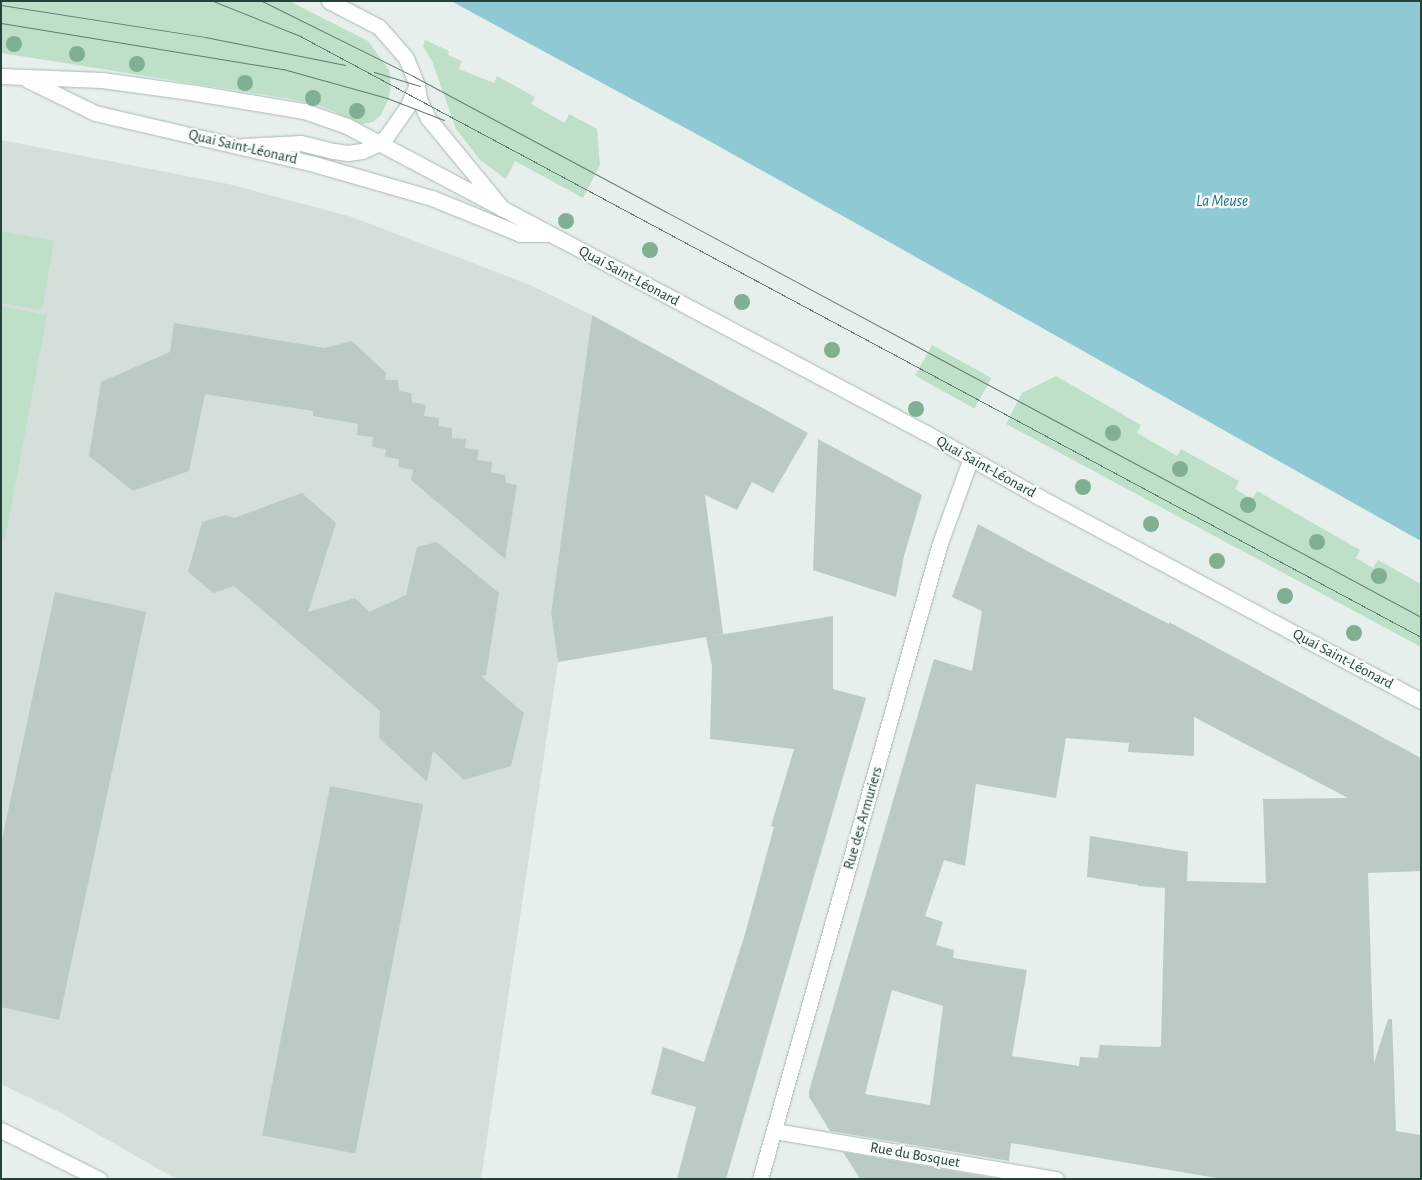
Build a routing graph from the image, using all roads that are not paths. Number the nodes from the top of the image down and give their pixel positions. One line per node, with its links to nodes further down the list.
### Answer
1 (329, 1): 4 (main road, Quai Saint-Léonard)
2 (1, 76): 3 (main road, Quai Saint-Léonard)
3 (22, 77): 5 (main road, Quai Saint-Léonard); 6 (main road, Quai Saint-Léonard)
4 (417, 84): 5 (main road); 7 (main road, Quai Saint-Léonard)
5 (378, 144): 6 (main road); 7 (main road, Quai Saint-Léonard)
6 (241, 146): 8 (main road, Quai Saint-Léonard)
7 (502, 208): 8 (main road, Quai Saint-Léonard)
8 (551, 234): 9 (main road, Quai Saint-Léonard)
9 (971, 458): 10 (main road, Quai Saint-Léonard); 12 (main road, Rue des Armuriers)
10 (1421, 701)
11 (1, 1130): 13 (main road)
12 (775, 1131): 14 (main road, Rue des Armuriers); 15 (main road, Rue du Bosquet)
13 (99, 1179)
14 (760, 1179)
15 (1056, 1179)

